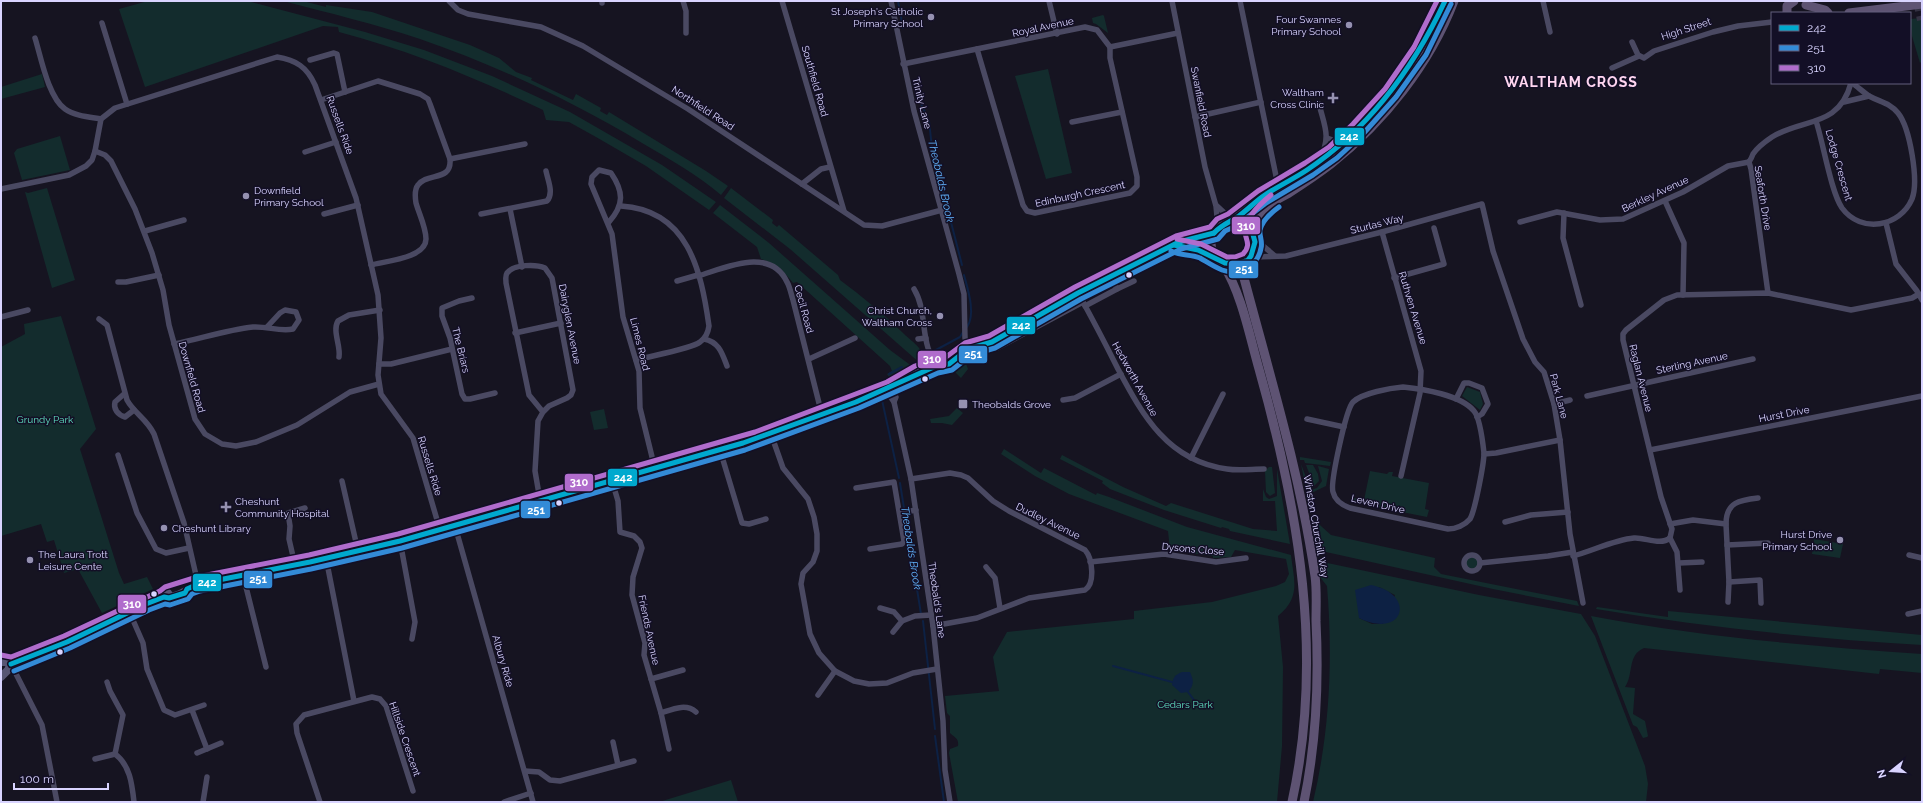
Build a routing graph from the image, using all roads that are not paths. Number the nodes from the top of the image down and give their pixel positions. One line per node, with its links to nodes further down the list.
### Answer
1 (449, 1): 56 (street, Northfield Road)
2 (683, 1): 19 (street)
3 (782, 1): 53 (street, Southfield Road)
4 (891, 1): 28 (street, Trinity Lane)
5 (1049, 1): 21 (street)
6 (1172, 1): 20 (street, Swanfield Road)
7 (1240, 1): 35 (street)
8 (1445, 1): 46 (main road)
9 (1454, 1): 78 (main road)
10 (1543, 1): 18 (street)
11 (1892, 4): 12 (main road); 15 (main road)
12 (1922, 4)
13 (1795, 6): 14 (main road)
14 (1827, 12)
15 (1854, 12)
16 (1771, 22): 26 (street, High Street)
17 (102, 23): 37 (street)
18 (1550, 32)
19 (686, 33)
20 (1178, 33): 24 (street); 40 (street, Swanfield Road)
21 (1057, 34): 24 (street, Royal Avenue); 25 (street, Royal Avenue)
22 (36, 38): 41 (street)
23 (1632, 42): 26 (street)
24 (1110, 47): 39 (street, Edinburgh Crescent)
25 (977, 49): 28 (street, Royal Avenue); 39 (street, Edinburgh Crescent)
26 (1639, 56): 29 (street, High Street)
27 (310, 60): 32 (street)
28 (903, 64): 64 (street, Trinity Lane)
29 (1612, 68)
30 (1852, 84): 36 (street)
31 (1853, 84): 33 (street)
32 (345, 92): 34 (street); 50 (street)
33 (1869, 96): 36 (street, Lodge Crescent); 73 (street)
34 (321, 100): 37 (street, Russells Ride); 45 (street, Russells Ride)
35 (1261, 102): 40 (street); 55 (street)
36 (1844, 102): 42 (street, Lodge Crescent)
37 (127, 104): 41 (street, Russells Ride)
38 (1319, 104): 44 (street)
39 (1122, 112): 43 (street)
40 (1195, 117): 62 (street, Swanfield Road)
41 (101, 119): 48 (street)
42 (1816, 121): 52 (street, Seaforth Drive); 73 (street, Lodge Crescent)
43 (1072, 122)
44 (1327, 138): 46 (street); 51 (street)
45 (336, 142): 49 (street); 60 (street, Russells Ride)
46 (1345, 142): 51 (main road)
47 (525, 144): 50 (street)
48 (95, 151): 57 (street); 76 (street, Downfield Road)
49 (304, 152)
50 (450, 159): 83 (street)
51 (1318, 162): 70 (main road)
52 (1749, 162): 58 (street, Berkley Avenue); 95 (street, Seaforth Drive)
53 (830, 167): 56 (street); 65 (street, Southfield Road)
54 (546, 171): 63 (street)
55 (1276, 176)
56 (802, 184): 65 (street, Northfield Road)
57 (1, 189)
58 (1665, 201): 66 (street, Berkley Avenue); 97 (street)
59 (1482, 204): 77 (street, Sturlas Way); 137 (street, Park Lane)
60 (358, 206): 67 (street); 83 (street, Russells Ride)
61 (621, 206): 71 (street); 71 (street, Limes Road); 86 (street)
62 (1216, 206): 70 (street); 75 (street, Swanfield Road)
63 (510, 209): 68 (street); 84 (street)
64 (942, 210): 65 (street, Northfield Road); 116 (street, Trinity Lane)
65 (844, 212)
66 (1564, 213): 72 (street, Berkley Avenue); 101 (street)
67 (324, 214)
68 (481, 214)
69 (184, 220): 76 (street)
70 (1232, 220): 75 (main road); 78 (main road)
71 (609, 222): 120 (street, Limes Road)
72 (1520, 222)
73 (1886, 223): 96 (street)
74 (1434, 228): 88 (street)
75 (1216, 230): 79 (main road); 82 (main road)
76 (144, 231): 85 (street, Downfield Road)
77 (1382, 232): 80 (street, Sturlas Way); 88 (street, Ruthven Avenue)
78 (1253, 235): 80 (street); 81 (main road)
79 (1174, 245): 82 (main road); 87 (main road)
80 (1275, 256): 81 (street, Sturlas Way)
81 (1250, 258): 82 (main road); 241 (main road, Winston Churchill Way)
82 (1220, 261): 240 (main road, Winston Churchill Way)
83 (371, 265): 103 (street, Russells Ride)
84 (522, 267): 106 (street, Dairyglen Avenue); 108 (street)
85 (159, 275): 90 (street); 114 (street, Downfield Road)
86 (698, 276): 91 (street, Cecil Road); 109 (street); 118 (street, Cecil Road)
87 (1111, 276): 93 (street); 94 (main road)
88 (1394, 278): 128 (street, Ruthven Avenue)
89 (1134, 281): 93 (street)
90 (118, 282)
91 (677, 282)
92 (914, 289): 111 (street)
93 (1117, 289): 100 (street)
94 (1078, 293): 100 (street, Hedworth Avenue); 113 (main road)
95 (1768, 293): 96 (street, Raglan Avenue); 97 (street, Raglan Avenue)
96 (1919, 294): 99 (street)
97 (1683, 295): 126 (street, Raglan Avenue)
98 (472, 298): 115 (street, The Briars)
99 (1922, 300)
100 (1084, 304): 113 (street); 124 (street, Hedworth Avenue)
101 (1581, 305)
102 (28, 310): 104 (street)
103 (380, 310): 117 (street); 121 (street, Russells Ride)
104 (1, 317)
105 (99, 319): 130 (street)
106 (561, 323): 108 (street); 139 (street, Dairyglen Avenue)
107 (267, 327): 107 (street); 114 (street)
108 (515, 333): 139 (street)
109 (704, 338): 120 (street); 122 (street)
110 (855, 338): 118 (street)
111 (926, 338): 112 (street); 123 (street)
112 (918, 339)
113 (992, 342): 116 (main road)
114 (174, 344): 125 (street, Downfield Road)
115 (452, 349): 121 (street); 129 (street, The Briars)
116 (968, 349): 123 (main road)
117 (339, 358)
118 (809, 359): 140 (street, Cecil Road)
119 (1753, 359): 126 (street, Sterling Avenue)
120 (636, 360): 151 (street, Limes Road)
121 (379, 364): 125 (street, Russells Ride)
122 (726, 366)
123 (936, 366): 127 (main road)
124 (1121, 374): 135 (street); 150 (street, Hedworth Avenue)
125 (379, 384): 169 (street, Russells Ride)
126 (1634, 385): 132 (street, Sterling Avenue); 147 (street, Raglan Avenue)
127 (890, 388): 140 (main road); 154 (street, Theobald's Lane)
128 (1420, 390): 134 (street, Leven Drive); 143 (street, Leven Drive); 153 (street, Ruthven Avenue)
129 (495, 393)
130 (124, 394): 138 (street); 138 (street)
131 (1223, 394): 150 (street)
132 (1587, 396)
133 (1922, 396): 147 (street, Hurst Drive)
134 (1456, 399): 141 (street, Leven Drive); 141 (street)
135 (1063, 400)
136 (1570, 400): 137 (street)
137 (1554, 404): 145 (street, Park Lane)
138 (134, 410): 174 (street)
139 (543, 412): 159 (street)
140 (822, 415): 144 (main road)
141 (1477, 417): 148 (street, Leven Drive)
142 (1307, 419): 143 (street)
143 (1344, 427): 148 (street, Leven Drive)
144 (771, 434): 146 (main road); 210 (street)
145 (1560, 440): 148 (street); 163 (street, Park Lane)
146 (720, 450): 151 (main road); 164 (street)
147 (1650, 450): 166 (street, Raglan Avenue)
148 (1484, 454)
149 (118, 455): 174 (street)
150 (1191, 458): 152 (street, Hedworth Avenue)
151 (655, 469): 156 (main road)
152 (1264, 469)
153 (1401, 476)
154 (911, 479): 161 (street, Theobald's Lane); 182 (street, Dudley Avenue)
155 (342, 481): 176 (street)
156 (612, 481): 159 (main road); 212 (street, Friends Avenue)
157 (856, 488): 162 (street)
158 (1758, 498): 167 (street)
159 (540, 500): 168 (main road)
160 (305, 508): 186 (street)
161 (916, 510): 162 (street); 200 (street, Theobald's Lane)
162 (904, 512): 175 (street)
163 (1568, 512): 165 (street); 177 (street, Park Lane)
164 (766, 519)
165 (1505, 522)
166 (1670, 524): 167 (street); 170 (street, Raglan Avenue)
167 (1726, 524): 173 (street)
168 (455, 526): 169 (main road); 229 (street, Albury Ride)
169 (440, 530): 171 (main road)
170 (1670, 538): 177 (street); 185 (street, Raglan Avenue)
171 (400, 541): 176 (main road); 204 (street)
172 (1768, 544): 173 (street)
173 (1727, 545): 189 (street)
174 (189, 548): 190 (street)
175 (870, 549)
176 (358, 551): 179 (main road)
177 (1573, 554): 184 (street); 193 (street, Park Lane)
178 (1909, 555): 181 (street)
179 (326, 558): 186 (main road); 215 (street)
180 (1246, 558): 182 (street, Dysons Close)
181 (1922, 558)
182 (1090, 562): 196 (street)
183 (1702, 562): 185 (street)
184 (1480, 563)
185 (1679, 563): 191 (street, Raglan Avenue)
186 (295, 565): 188 (main road)
187 (986, 567): 196 (street)
188 (244, 575): 190 (main road); 207 (street)
189 (1729, 582): 192 (street); 194 (street)
190 (198, 584): 197 (main road)
191 (1680, 590)
192 (1728, 602)
193 (1583, 603)
194 (1761, 603)
195 (880, 608): 201 (street)
196 (1000, 608): 202 (street)
197 (129, 611): 206 (main road); 217 (street)
198 (1922, 611): 199 (street)
199 (1908, 614)
200 (930, 615): 201 (street); 202 (street, Theobald's Lane)
201 (902, 621): 203 (street)
202 (933, 626): 208 (street, Theobald's Lane)
203 (893, 632)
204 (412, 639)
205 (1, 662): 206 (main road)
206 (11, 664): 211 (main road); 233 (street)
207 (266, 667)
208 (937, 669): 210 (street); 239 (street, Theobald's Lane)
209 (682, 670): 212 (street, Friends Avenue)
210 (836, 671): 214 (street)
211 (1, 677)
212 (651, 679): 219 (street, Friends Avenue)
213 (107, 682): 225 (street)
214 (818, 694)
215 (354, 701): 231 (street, Hillside Crescent); 236 (street, Hillside Crescent)
216 (204, 705): 217 (street)
217 (192, 710): 222 (street)
218 (696, 712): 219 (street)
219 (661, 713): 223 (street, Friends Avenue)
220 (613, 742): 228 (street)
221 (221, 743): 222 (street)
222 (207, 749): 224 (street)
223 (668, 749)
224 (197, 753)
225 (115, 754): 226 (street); 234 (street)
226 (95, 759)
227 (634, 761): 228 (street)
228 (618, 765): 229 (street)
229 (525, 771): 232 (street, Albury Ride)
230 (207, 777): 235 (street)
231 (413, 791)
232 (531, 793): 237 (street); 238 (street, Albury Ride)
233 (57, 802)
234 (134, 802)
235 (203, 802)
236 (320, 802)
237 (504, 802)
238 (533, 802)
239 (950, 802)
240 (1292, 802)
241 (1304, 802)

